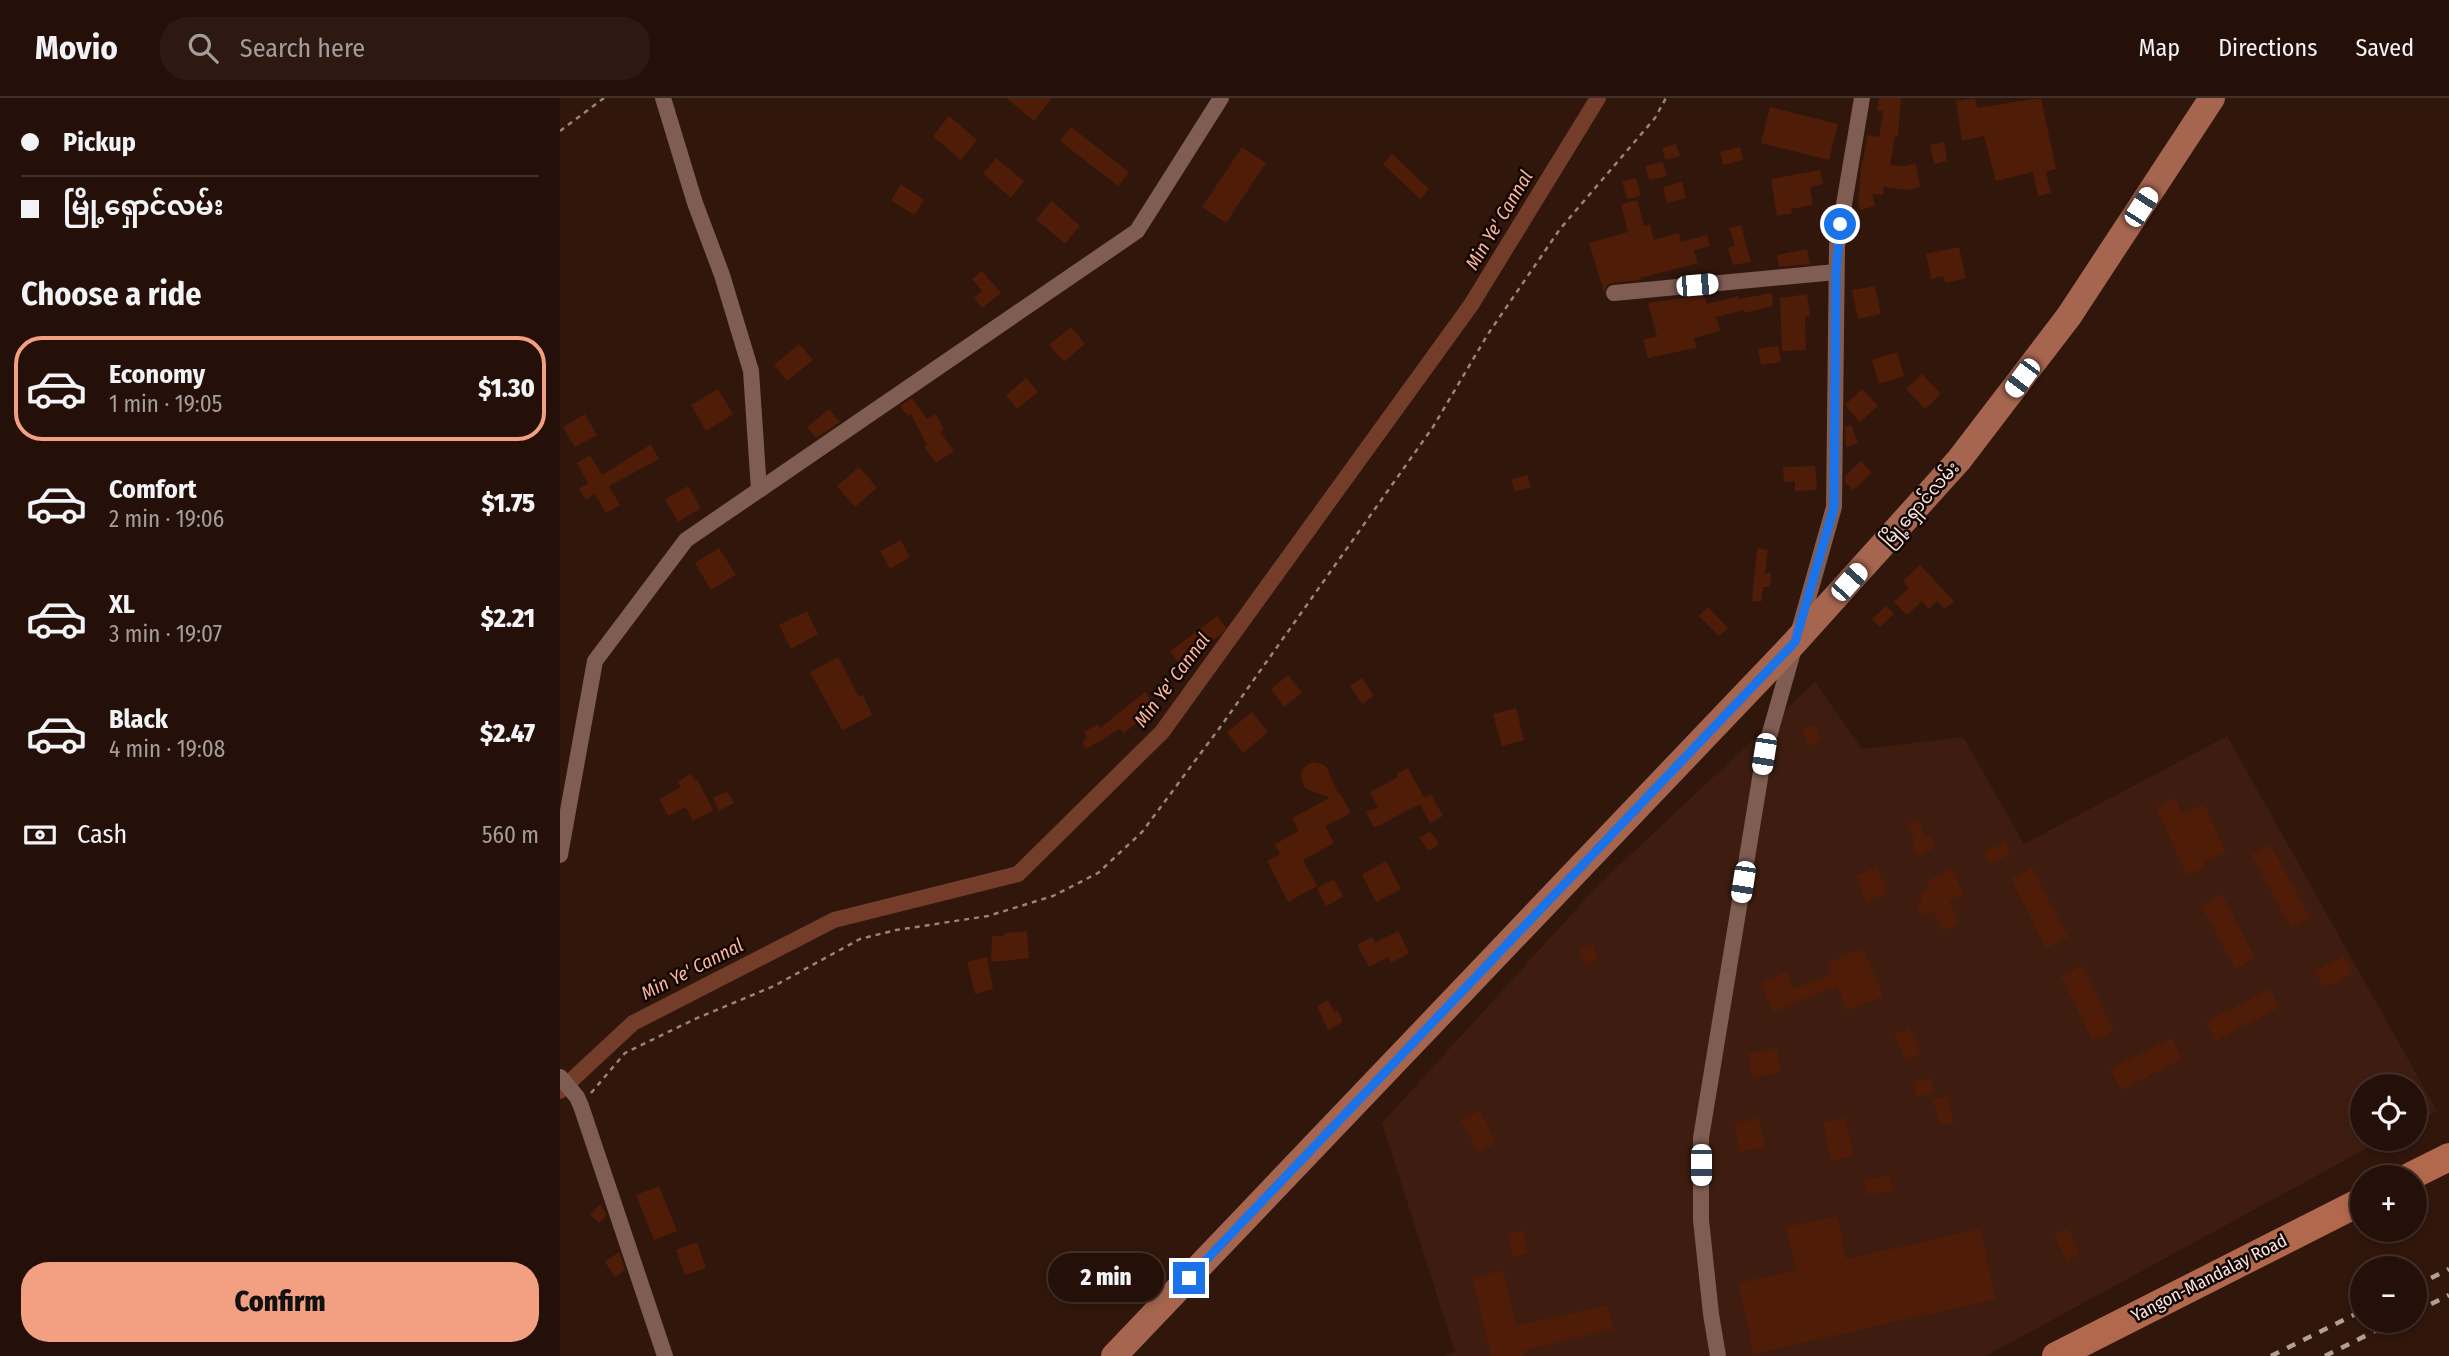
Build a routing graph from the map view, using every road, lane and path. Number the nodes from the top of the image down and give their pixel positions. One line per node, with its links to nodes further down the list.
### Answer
1 (604, 98): 7 (path)
2 (663, 98): 10 (street)
3 (1221, 98): 10 (street)
4 (1666, 98): 14 (path)
5 (1862, 98): 8 (street)
6 (2212, 98): 11 (main road, မြို့ရှောင်လမ်း)
7 (560, 131)
8 (1836, 272): 9 (street); 11 (street)
9 (1614, 293)
10 (759, 490): 12 (street)
11 (1795, 642): 19 (main road, မြို့ရှောင်လမ်း); 20 (street)
12 (560, 855)
13 (560, 1077): 14 (street)
14 (581, 1106): 18 (street)
15 (2449, 1157): 16 (highway)
16 (2427, 1168)
17 (2350, 1206): 21 (highway, Yangon-Mandalay Road)
18 (665, 1356)
19 (1114, 1356)
20 (1718, 1356)
21 (2056, 1356)

